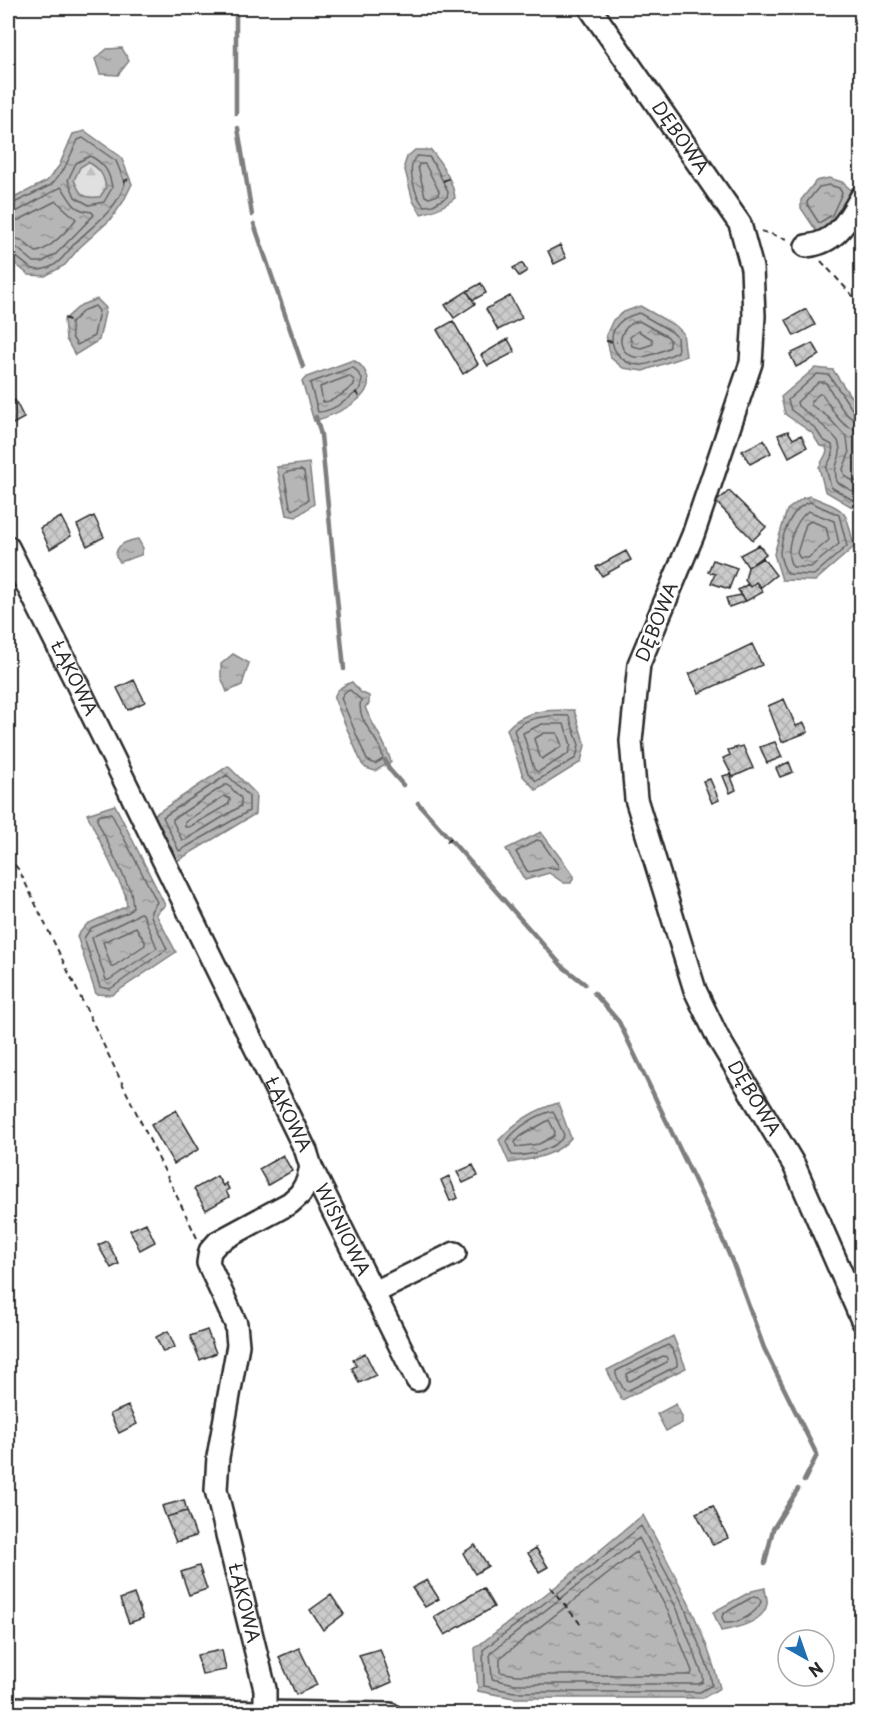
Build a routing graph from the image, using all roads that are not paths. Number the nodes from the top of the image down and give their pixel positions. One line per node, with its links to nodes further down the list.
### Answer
1 (590, 8): 8 (street, DĘBOWA)
2 (861, 196): 3 (street)
3 (806, 246)
4 (8, 547): 5 (street, ŁĄKOWA)
5 (311, 1167): 7 (street, WIŚNIOWA); 11 (street, ŁĄKOWA)
6 (455, 1253): 7 (street, WIŚNIOWA)
7 (374, 1293): 9 (street, WIŚNIOWA)
8 (861, 1320)
9 (417, 1380)
10 (8, 1708): 11 (street)
11 (265, 1712): 12 (street)
12 (390, 1713)

